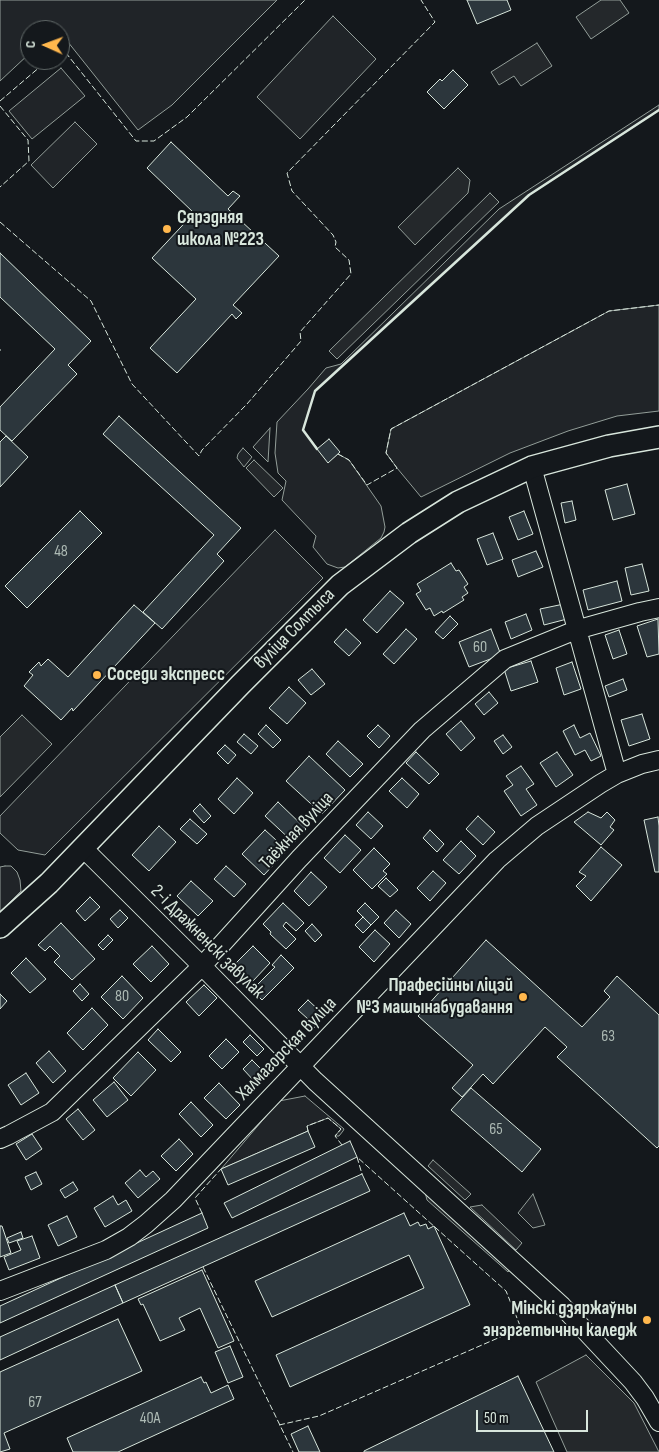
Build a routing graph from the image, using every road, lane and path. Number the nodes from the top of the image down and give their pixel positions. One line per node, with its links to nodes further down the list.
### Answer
1 (659, 437): 2 (main road, вуліца Солтыса)
2 (532, 467): 4 (street); 7 (main road, вуліца Солтыса)
3 (659, 608): 4 (street, Таёжная вуліца)
4 (576, 630): 6 (street); 9 (street, Таёжная вуліца)
5 (659, 760): 6 (street, Халмагорская вуліца)
6 (617, 774): 10 (street, Халмагорская вуліца)
7 (82, 848): 8 (main road, вуліца Солтыса); 9 (street, 2-і Дражненскі завулак)
8 (0, 927)
9 (202, 966): 10 (street, 2-і Дражненскі завулак); 11 (street, Таёжная вуліца)
10 (300, 1066): 12 (street, Халмагорская вуліца); 13 (street, 2-і Дражненскі завулак)
11 (0, 1139)
12 (0, 1290)
13 (659, 1422)

